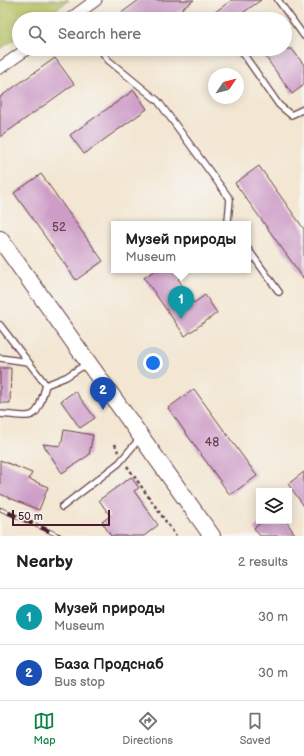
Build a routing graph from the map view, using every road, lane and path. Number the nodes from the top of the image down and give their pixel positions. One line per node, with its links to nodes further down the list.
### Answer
1 (96, 0): 3 (street)
2 (278, 0): 4 (lane)
3 (82, 12)
4 (287, 12)
5 (292, 19): 6 (lane)
6 (304, 36)
7 (17, 56): 10 (street)
8 (105, 56): 12 (lane)
9 (245, 56): 11 (lane)
10 (0, 68)
11 (304, 109)
12 (228, 221)
13 (0, 239): 19 (main road)
14 (251, 253): 15 (lane)
15 (279, 292)
16 (0, 325): 18 (lane)
17 (0, 358): 18 (lane)
18 (28, 362): 20 (lane)
19 (89, 363): 20 (lane); 22 (main road)
20 (46, 385): 21 (lane)
21 (0, 414)
22 (141, 437): 24 (lane); 27 (main road)
23 (115, 444): 24 (path)
24 (122, 459): 25 (lane); 26 (path)
25 (62, 507)
26 (176, 536)
27 (212, 536)

